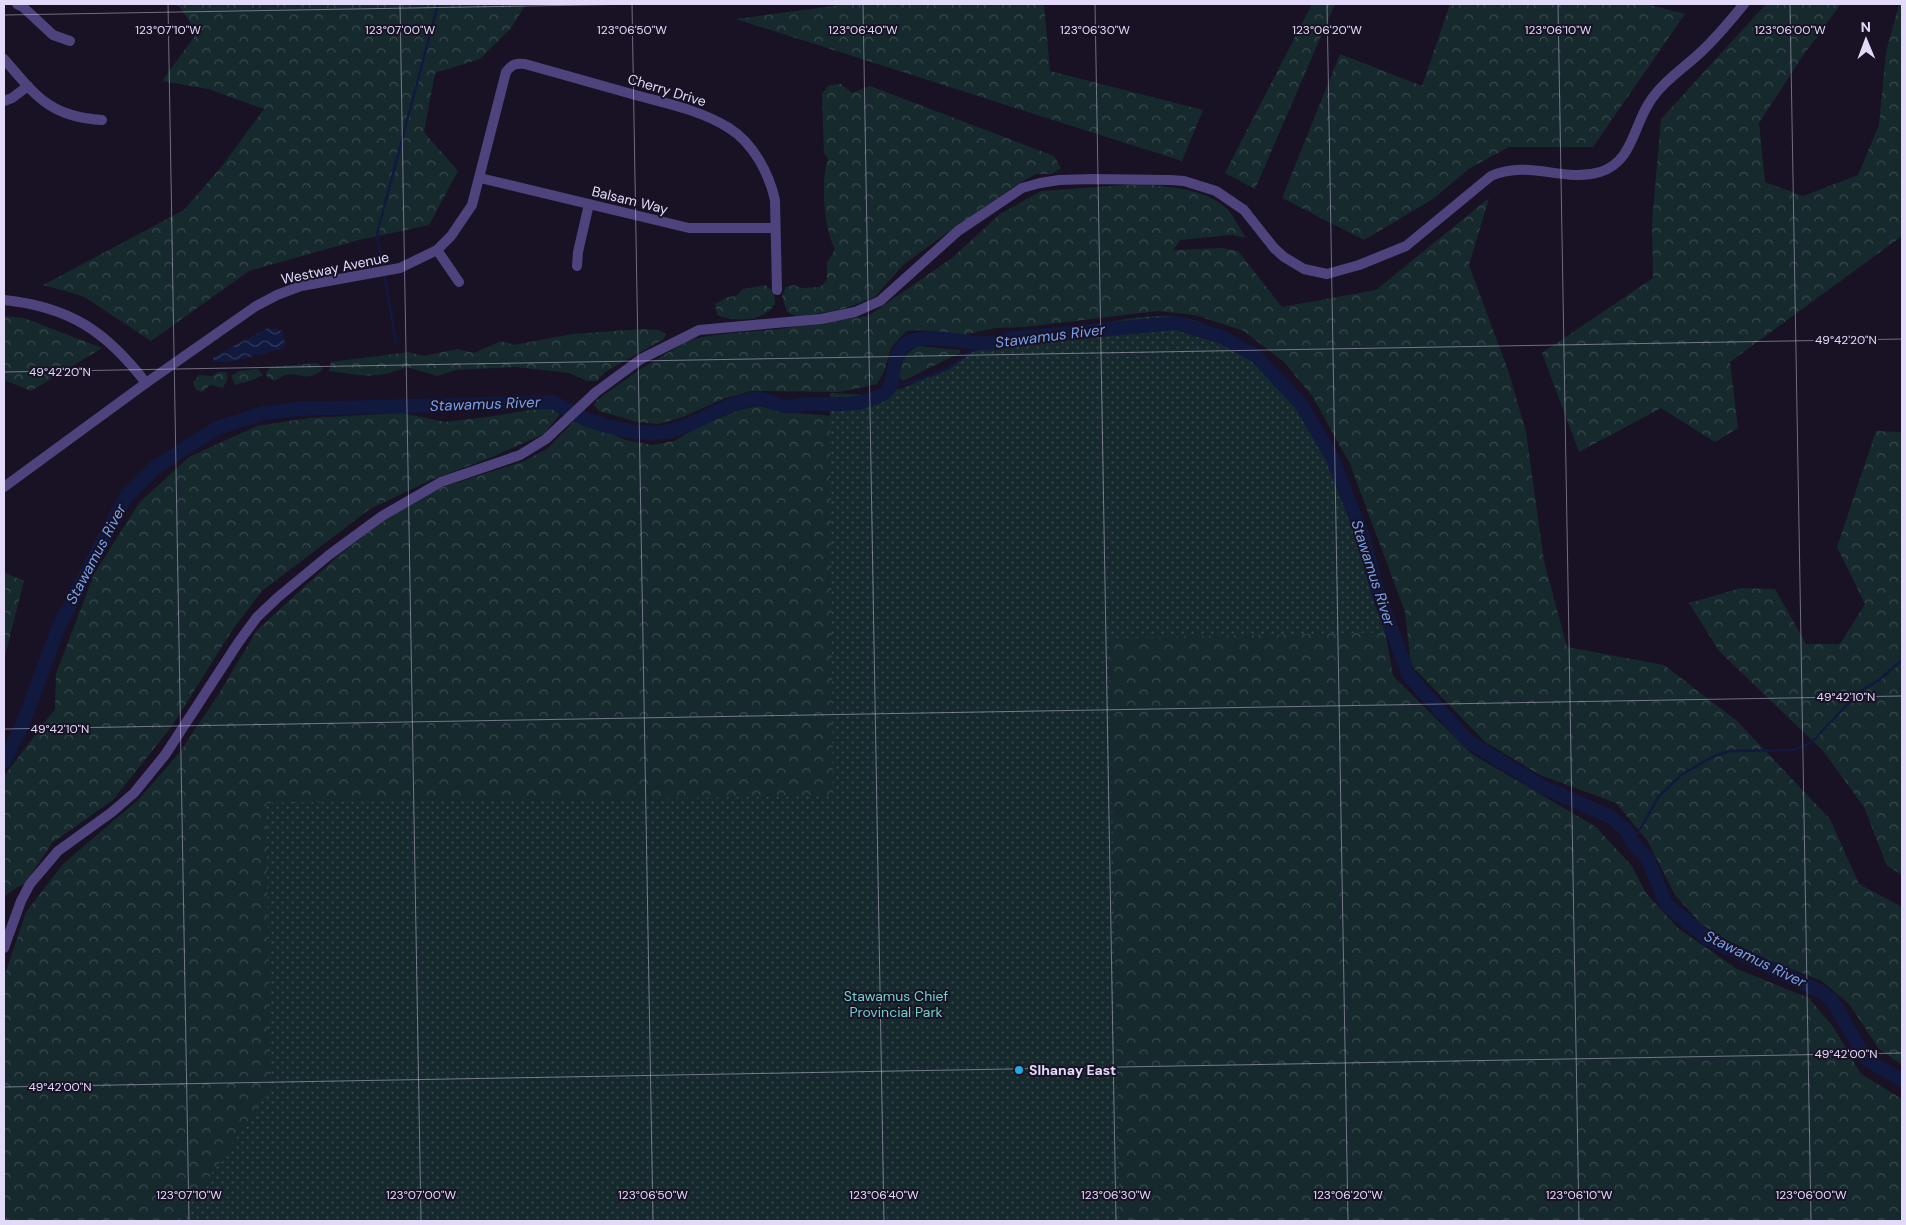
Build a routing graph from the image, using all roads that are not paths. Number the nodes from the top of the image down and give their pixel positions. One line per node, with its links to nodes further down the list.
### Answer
1 (18, 4): 3 (street)
2 (1744, 4): 19 (street)
3 (70, 41)
4 (4, 59): 6 (street)
5 (510, 66): 9 (street, Westway Avenue); 11 (street, Cherry Drive)
6 (28, 86): 7 (street); 8 (street)
7 (4, 101)
8 (102, 120)
9 (480, 178): 10 (street, Balsam Way); 12 (street, Westway Avenue)
10 (589, 204): 11 (street, Balsam Way); 13 (street)
11 (775, 228): 15 (street, Cherry Drive)
12 (437, 250): 14 (street); 17 (street, Westway Avenue)
13 (577, 266)
14 (459, 282)
15 (777, 290)
16 (4, 300): 17 (street)
17 (146, 383): 18 (street, Westway Avenue)
18 (6, 481)
19 (4, 948)

